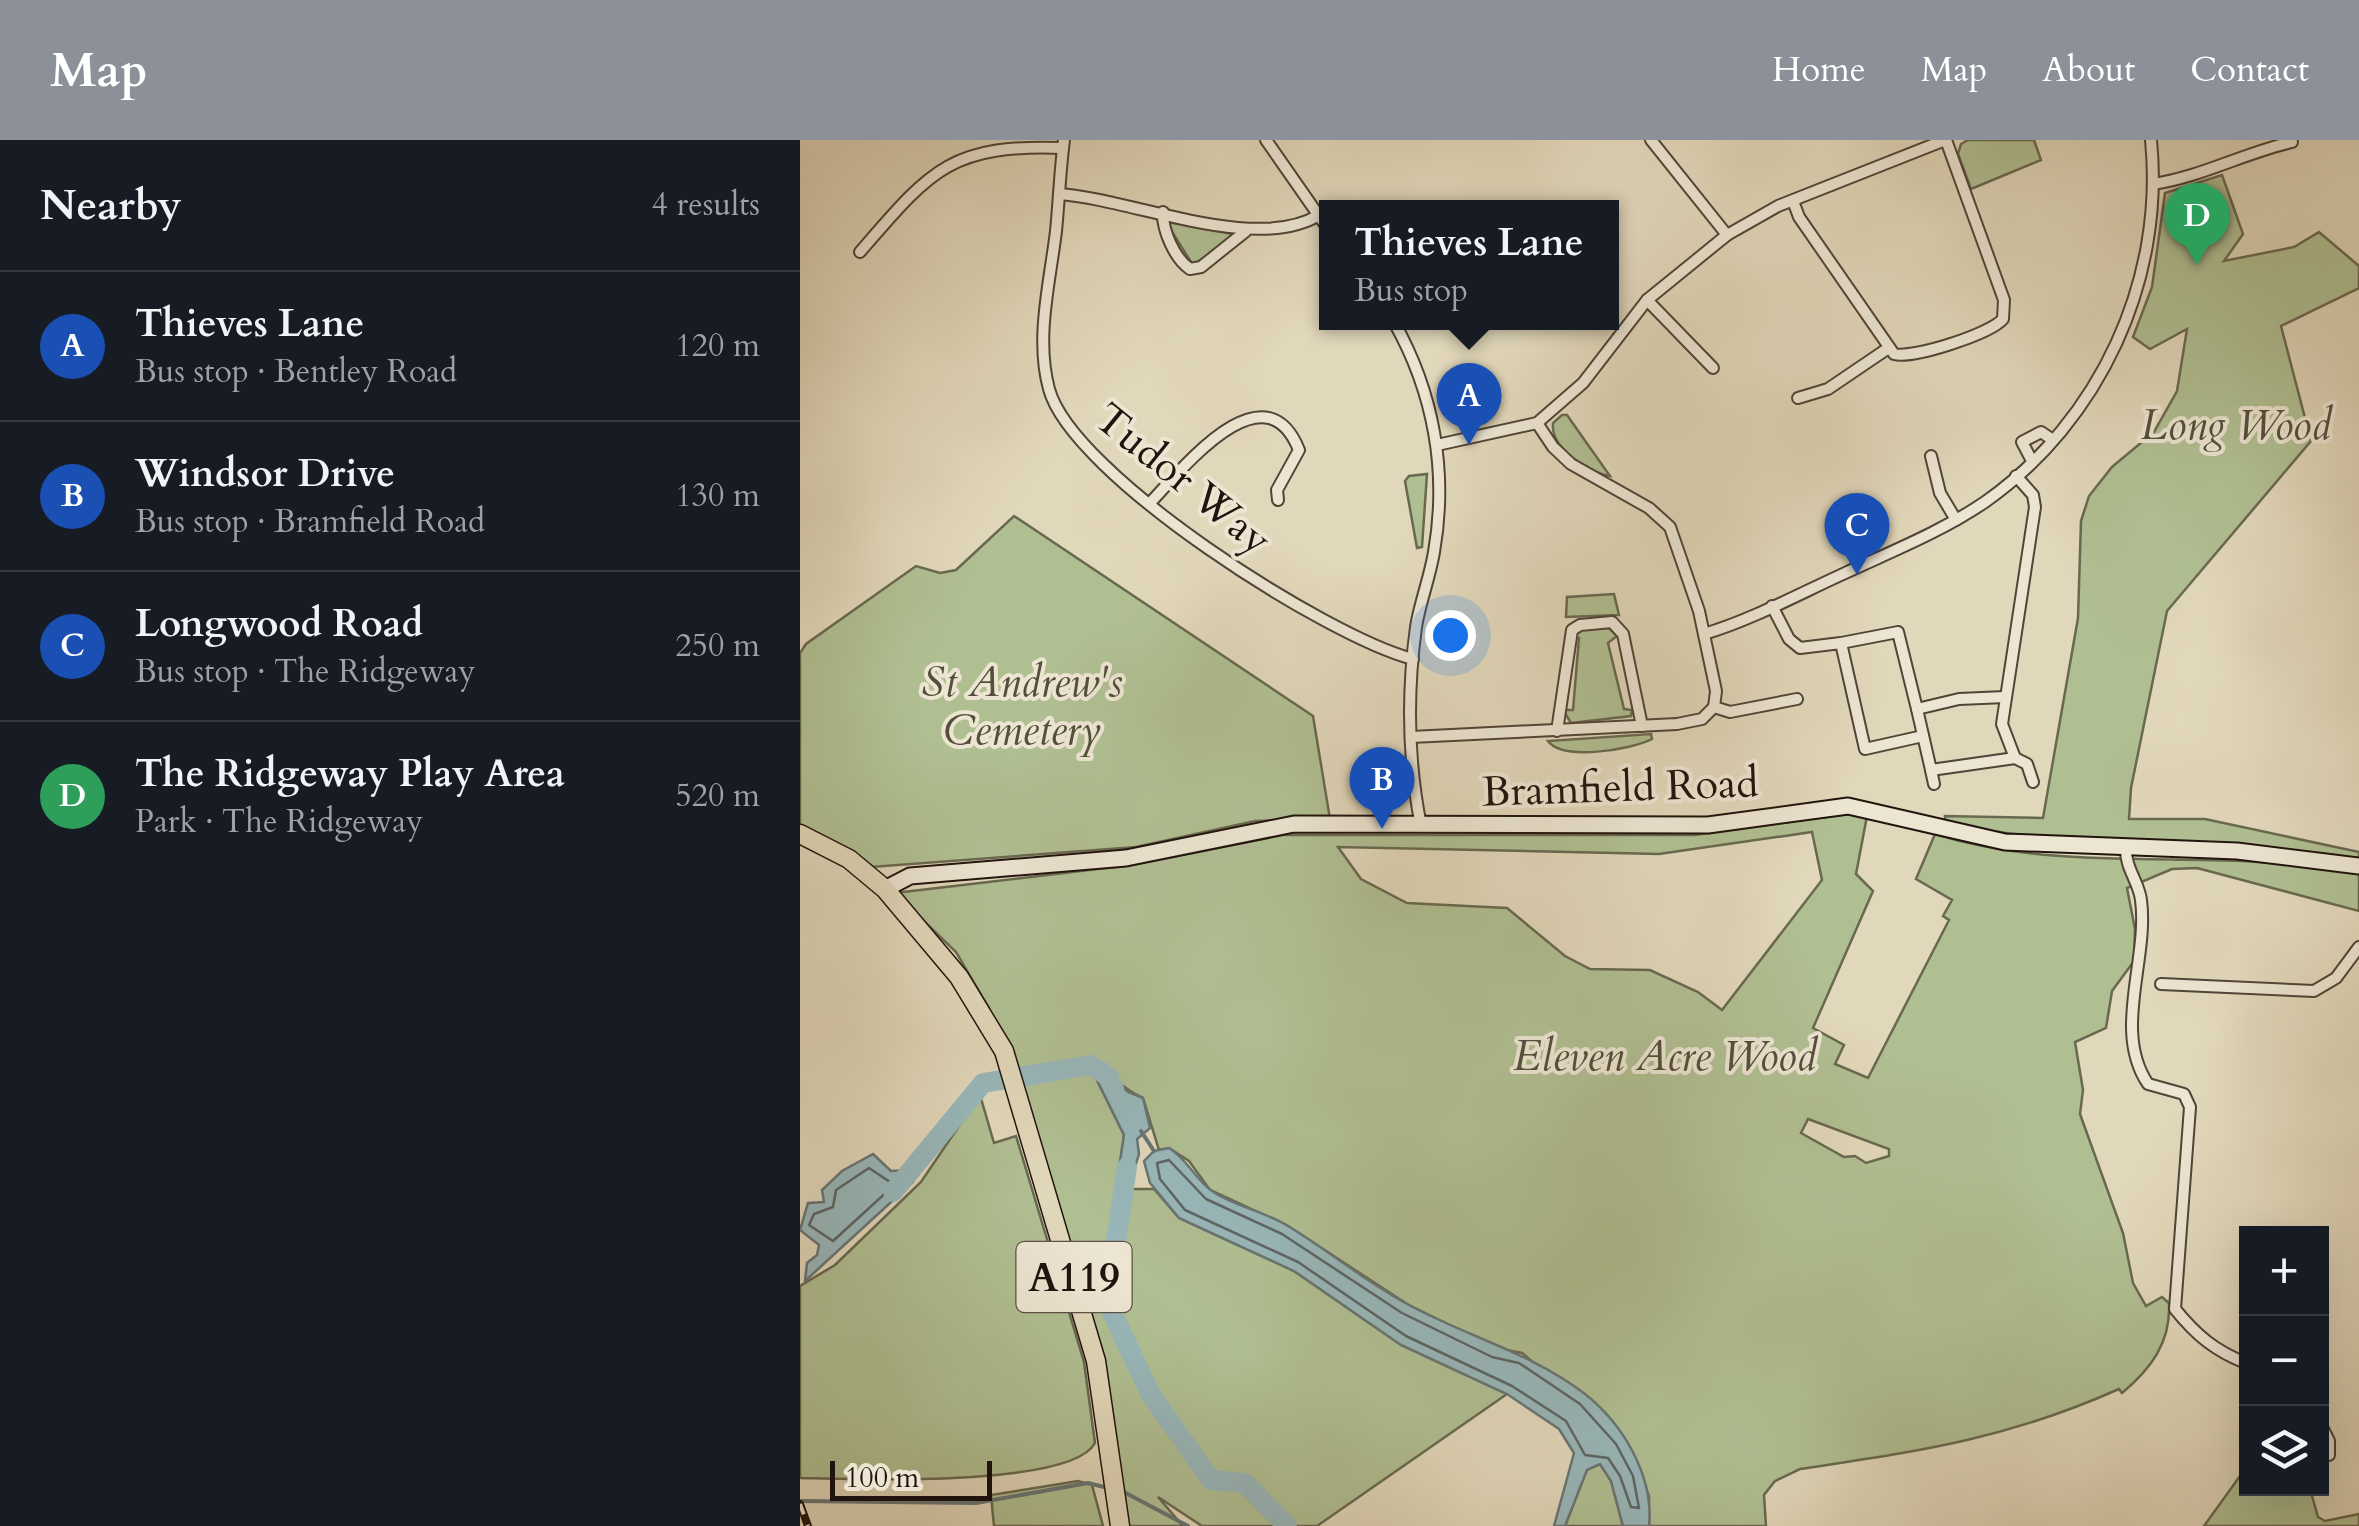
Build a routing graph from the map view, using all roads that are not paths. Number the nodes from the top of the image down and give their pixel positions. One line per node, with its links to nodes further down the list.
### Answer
1 (1266, 140): 12 (street)
2 (1651, 140): 14 (street)
3 (1945, 140): 10 (street); 18 (street)
4 (2150, 140): 8 (street)
5 (2292, 142): 7 (street)
6 (1063, 144): 9 (street, Tudor Way); 15 (street)
7 (2249, 146): 8 (street)
8 (2153, 184): 22 (street)
9 (1059, 194): 11 (street); 28 (street, Tudor Way)
10 (1792, 200): 14 (street); 18 (street)
11 (1163, 212): 13 (street); 13 (street)
12 (1319, 215): 13 (street)
13 (1246, 230)
14 (1727, 235): 16 (street)
15 (860, 252)
16 (1647, 300): 19 (street); 21 (street)
17 (1398, 330): 23 (street)
18 (1887, 349): 20 (street)
19 (1713, 368)
20 (1798, 398)
21 (1538, 423): 23 (street); 31 (street)
22 (2053, 440): 25 (street); 25 (street)
23 (1437, 445): 33 (street)
24 (1931, 456): 29 (street)
25 (2032, 461): 26 (street)
26 (2016, 476): 29 (street); 34 (street)
27 (1278, 500): 28 (street)
28 (1150, 503): 33 (street, Tudor Way)
29 (1956, 520): 30 (street)
30 (1772, 606): 31 (street); 32 (street)
31 (1704, 634): 36 (street)
32 (1841, 643): 37 (street); 40 (street)
33 (1413, 659): 41 (street)
34 (2005, 697): 37 (street); 42 (street)
35 (1796, 698): 36 (street)
36 (1714, 707): 38 (street)
37 (1916, 708): 40 (street)
38 (1642, 726): 39 (street); 39 (street)
39 (1556, 731): 41 (street)
40 (1923, 736): 43 (street)
41 (1411, 737): 46 (street)
42 (2015, 758): 43 (street); 44 (street)
43 (1931, 770): 45 (street)
44 (2033, 782)
45 (1934, 784)
46 (1422, 827): 48 (street, Bramfield Road); 50 (street, Bramfield Road)
47 (800, 834): 50 (main road, A119)
48 (2126, 848): 49 (street, Bramfield Road); 53 (street)
49 (2359, 866)
50 (884, 889): 54 (main road, A119)
51 (2359, 947): 52 (street)
52 (2161, 984)
53 (2239, 1360)
54 (1120, 1526)

